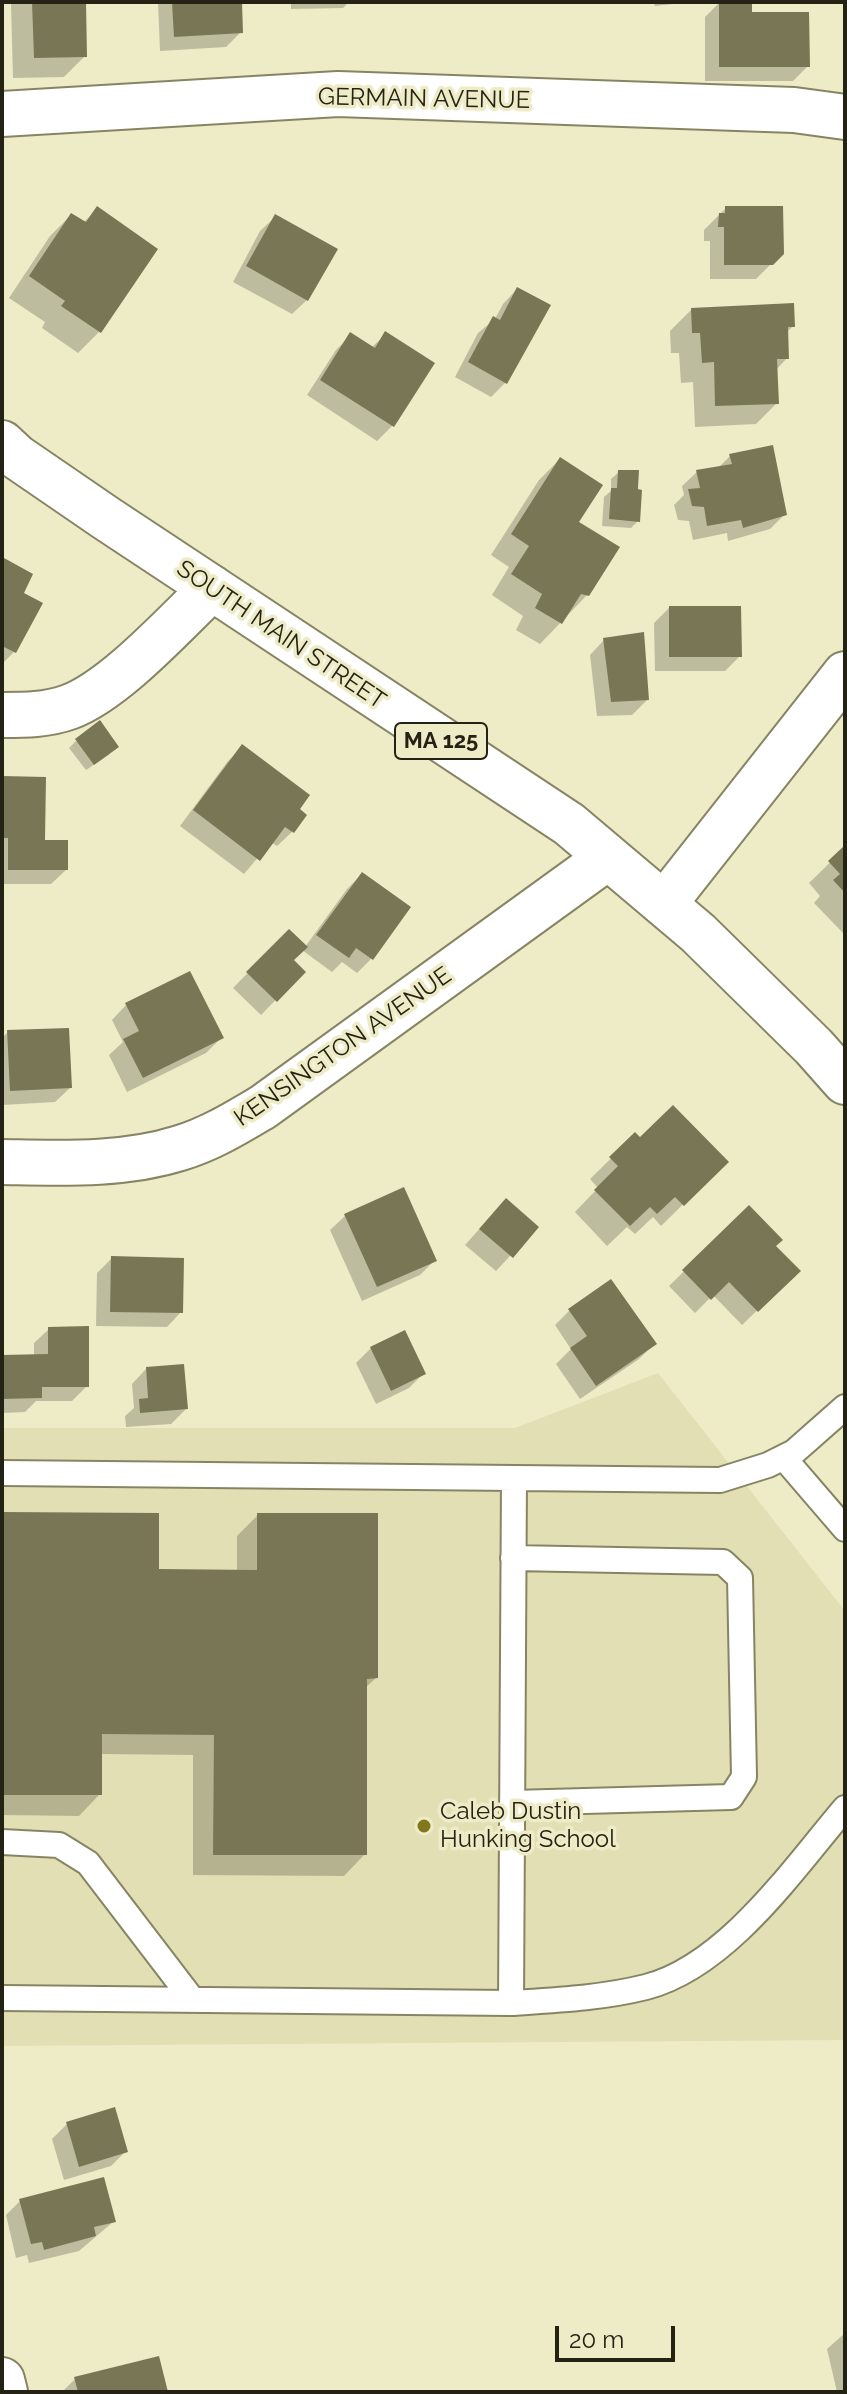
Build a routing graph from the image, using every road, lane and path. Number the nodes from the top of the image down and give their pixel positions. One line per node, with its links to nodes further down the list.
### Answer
1 (2, 114): 2 (street, GERMAIN AVENUE)
2 (845, 117)
3 (2, 443): 4 (street, SOUTH MAIN STREET / MA 125)
4 (212, 588): 6 (street); 7 (street, SOUTH MAIN STREET / MA 125)
5 (845, 674): 8 (street)
6 (2, 715)
7 (607, 858): 8 (street, SOUTH MAIN STREET / MA 125); 10 (street, KENSINGTON AVENUE)
8 (664, 904): 9 (street, SOUTH MAIN STREET / MA 125)
9 (845, 1082)
10 (2, 1162)
11 (845, 1407): 12 (lane)
12 (784, 1458): 14 (lane); 15 (lane)
13 (2, 1473): 14 (lane)
14 (514, 1478): 16 (lane)
15 (845, 1529)
16 (513, 1558): 17 (lane); 17 (lane)
17 (512, 1803): 22 (lane)
18 (845, 1808): 22 (lane)
19 (2, 1842): 21 (lane)
20 (2, 1998): 21 (lane)
21 (192, 1999): 22 (lane)
22 (511, 2003)
23 (2, 2380): 24 (street)
24 (5, 2392)

